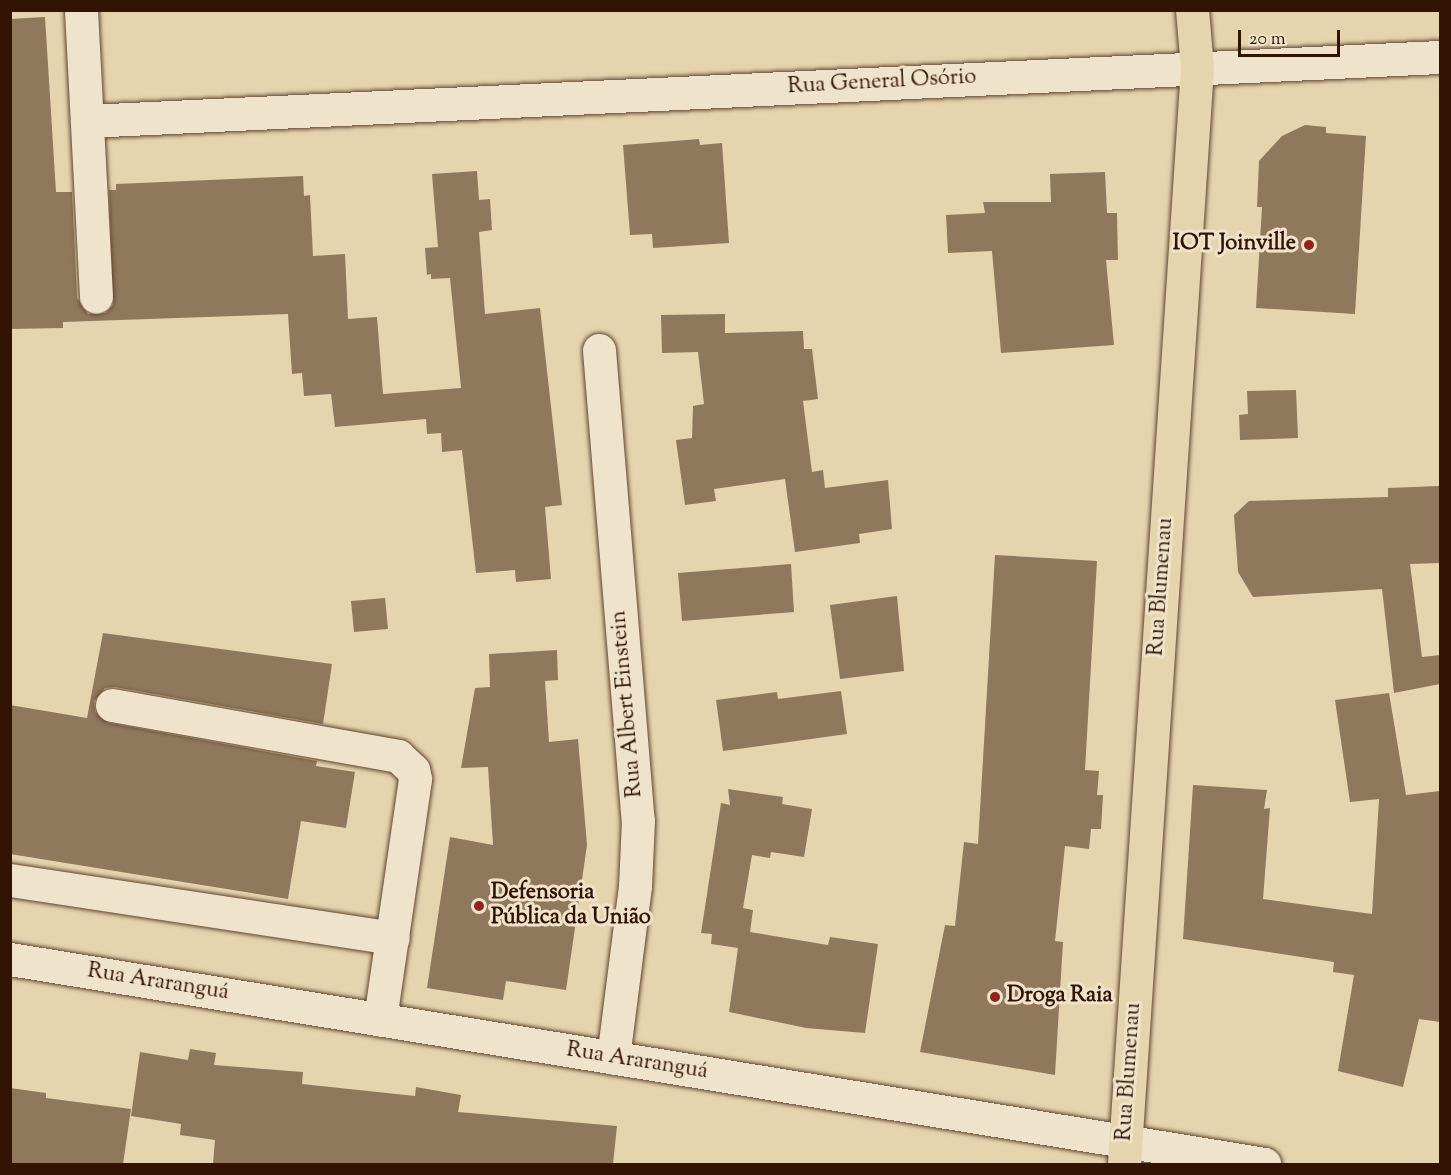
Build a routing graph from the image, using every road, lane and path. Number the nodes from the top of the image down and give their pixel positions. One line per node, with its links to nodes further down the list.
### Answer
1 (81, 10): 5 (street)
2 (1191, 10): 4 (main road, Rua Blumenau)
3 (1440, 57): 4 (street, Rua General Osório)
4 (1197, 68): 5 (street, Rua General Osório); 14 (main road, Rua Blumenau)
5 (87, 121): 6 (street)
6 (96, 297)
7 (599, 350): 13 (street, Rua Albert Einstein)
8 (112, 705): 10 (street)
9 (10, 880): 10 (street)
10 (393, 938): 12 (street)
11 (10, 959): 12 (street, Rua Araranguá)
12 (380, 1019): 13 (street, Rua Araranguá)
13 (613, 1058): 14 (street, Rua Araranguá)
14 (1125, 1153): 15 (street, Rua Araranguá)
15 (1264, 1164)

